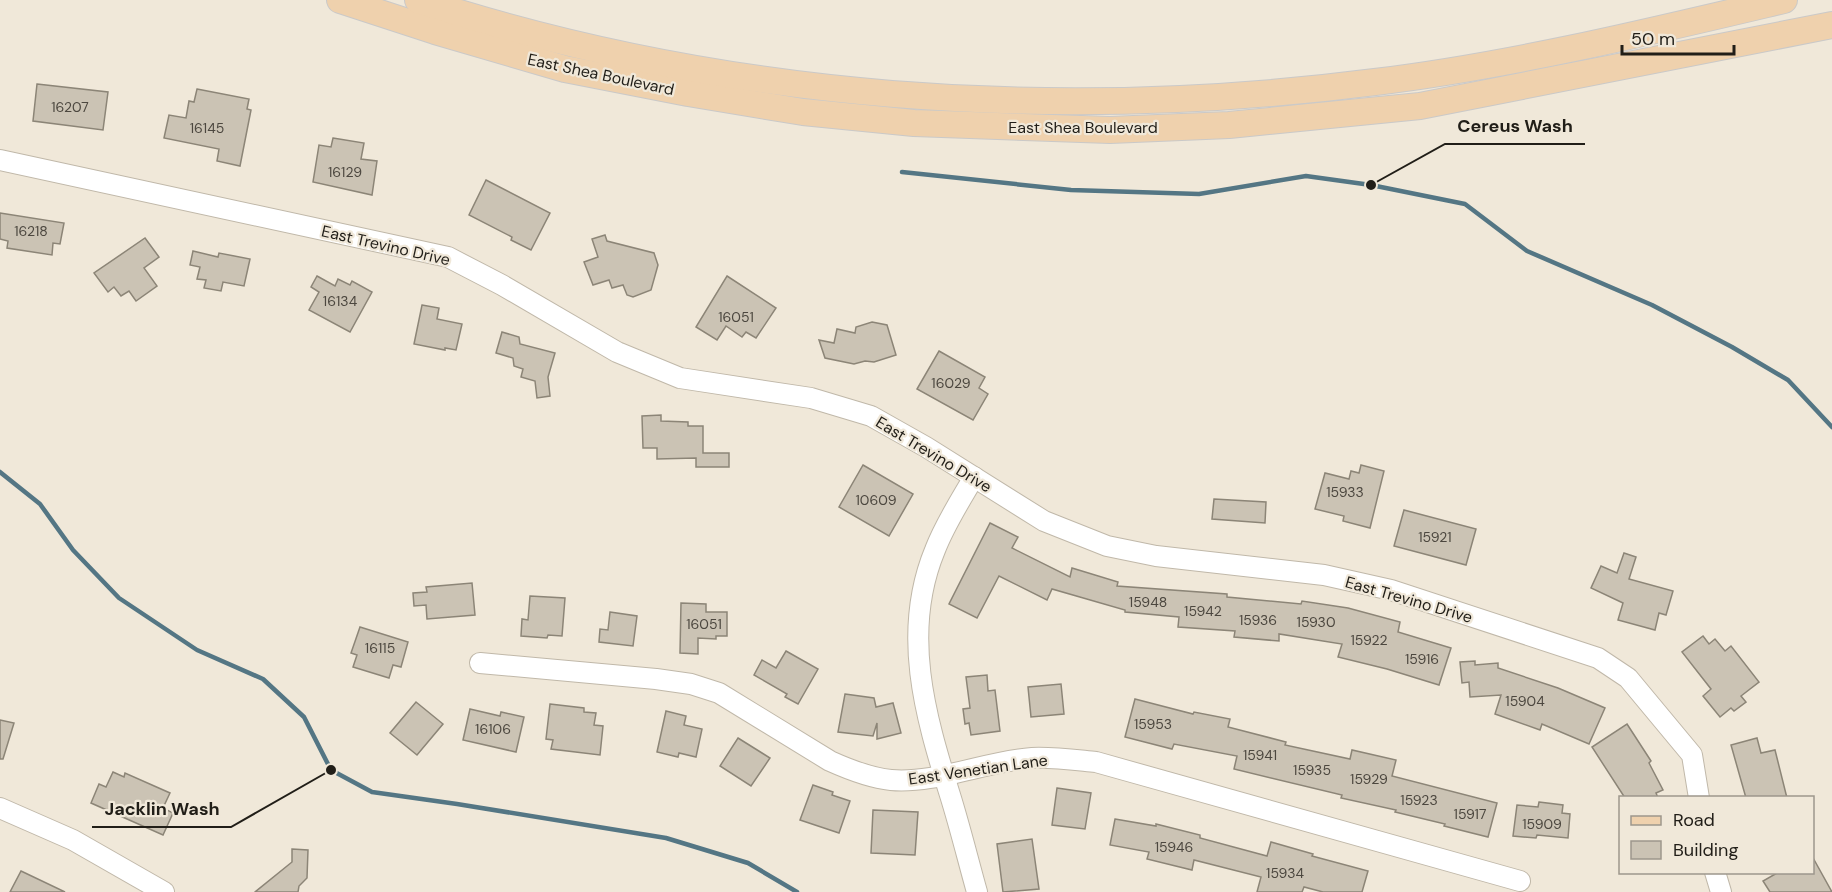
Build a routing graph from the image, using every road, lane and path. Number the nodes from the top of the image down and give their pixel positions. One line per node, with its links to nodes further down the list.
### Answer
1 (340, 0): 7 (main road, East Shea Boulevard)
2 (418, 0): 4 (main road, East Shea Boulevard)
3 (1784, 0): 6 (main road, East Shea Boulevard)
4 (450, 5): 6 (main road, East Shea Boulevard)
5 (1832, 25): 7 (main road, East Shea Boulevard)
6 (1007, 100): 7 (main road)
7 (1006, 127)
8 (0, 160): 9 (street, East Trevino Drive)
9 (974, 477): 11 (street); 12 (street, East Trevino Drive)
10 (480, 663): 11 (street, East Venetian Lane)
11 (943, 774): 15 (street, East Venetian Lane); 17 (street)
12 (1698, 796)
13 (0, 808): 16 (street)
14 (1715, 874): 18 (street)
15 (1520, 881)
16 (164, 892)
17 (978, 892)
18 (1721, 892)

